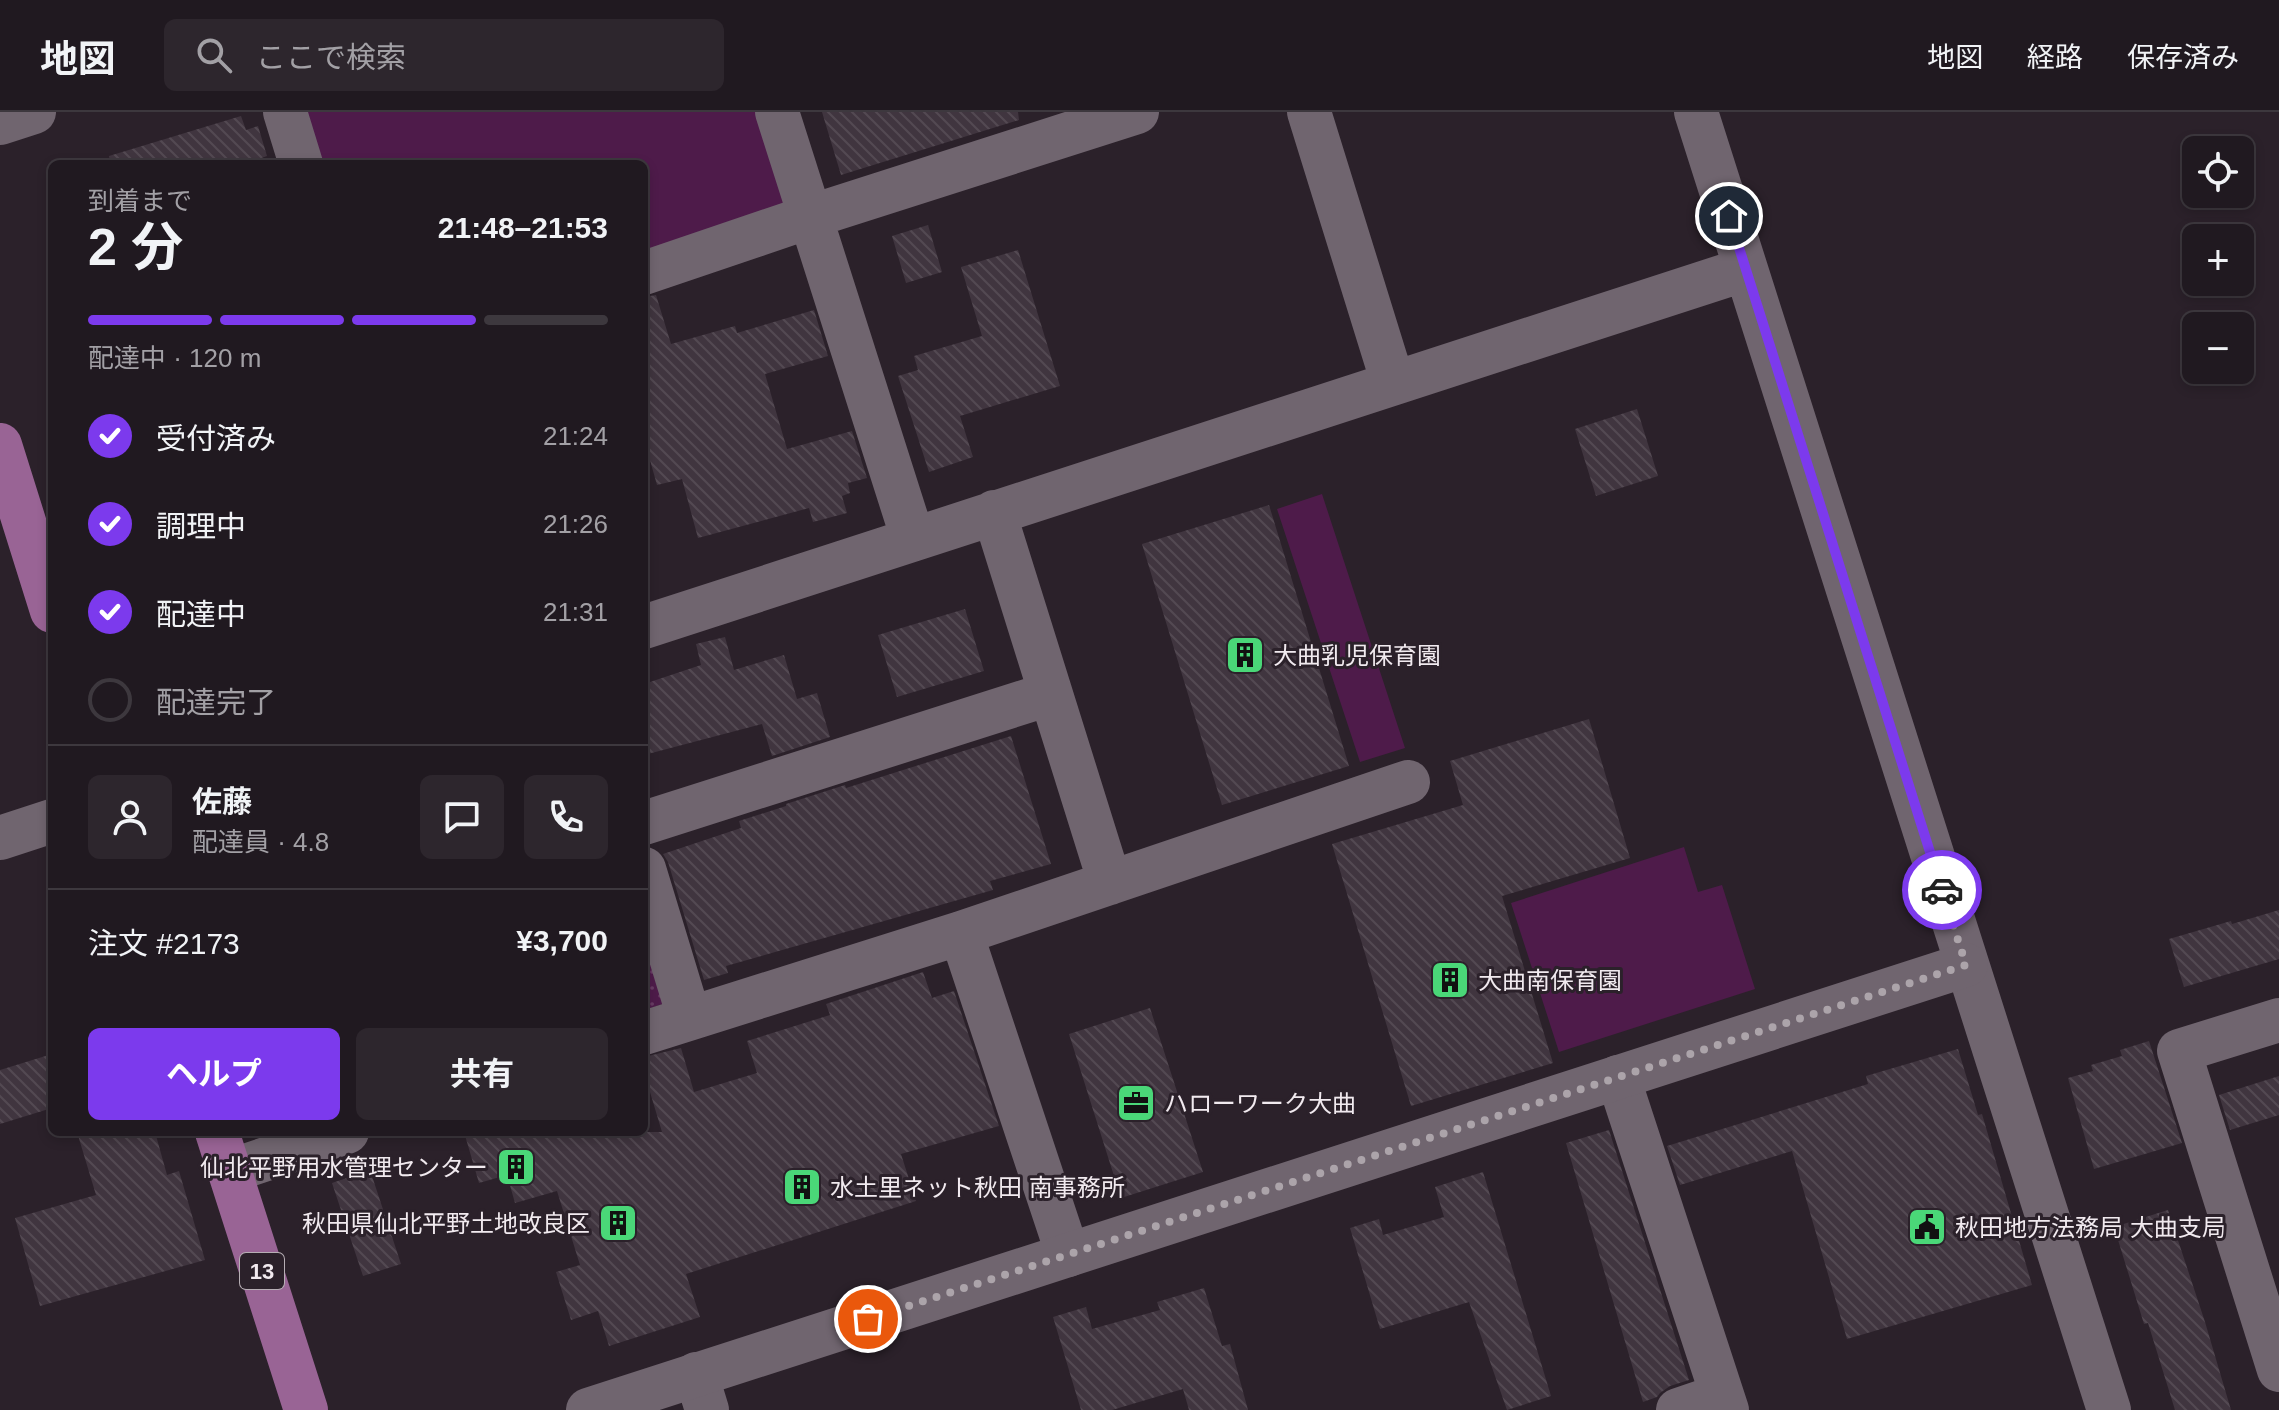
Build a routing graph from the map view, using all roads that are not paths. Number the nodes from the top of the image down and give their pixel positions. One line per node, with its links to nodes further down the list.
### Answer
1 (34, 112): 7 (street)
2 (285, 112): 8 (street)
3 (777, 112): 9 (street)
4 (1137, 112): 9 (street)
5 (1309, 112): 12 (street)
6 (1696, 112): 10 (street)
7 (0, 123)
8 (300, 160)
9 (809, 217): 11 (street); 15 (street)
10 (1746, 269): 12 (street); 26 (street)
11 (648, 272)
12 (1393, 383): 14 (street)
13 (0, 445): 16 (main road)
14 (994, 512): 15 (street); 18 (street)
15 (913, 539): 17 (street)
16 (48, 598)
17 (648, 626)
18 (1049, 694): 21 (street); 24 (street)
19 (1408, 782): 24 (street)
20 (48, 822): 22 (street)
21 (648, 822)
22 (0, 838)
23 (648, 882): 27 (street)
24 (1110, 883): 25 (street)
25 (961, 933): 27 (street); 33 (street)
26 (1966, 965): 30 (street); 40 (street)
27 (689, 1017): 29 (street)
28 (2279, 1020): 34 (street)
29 (648, 1032)
30 (1618, 1077): 33 (street); 36 (street)
31 (322, 1136): 32 (street)
32 (224, 1152): 37 (main road, 13)
33 (1068, 1255): 35 (street)
34 (2279, 1370)
35 (702, 1392): 38 (street)
36 (1724, 1402): 39 (street)
37 (306, 1410)
38 (588, 1410)
39 (1678, 1410)
40 (2109, 1410)

